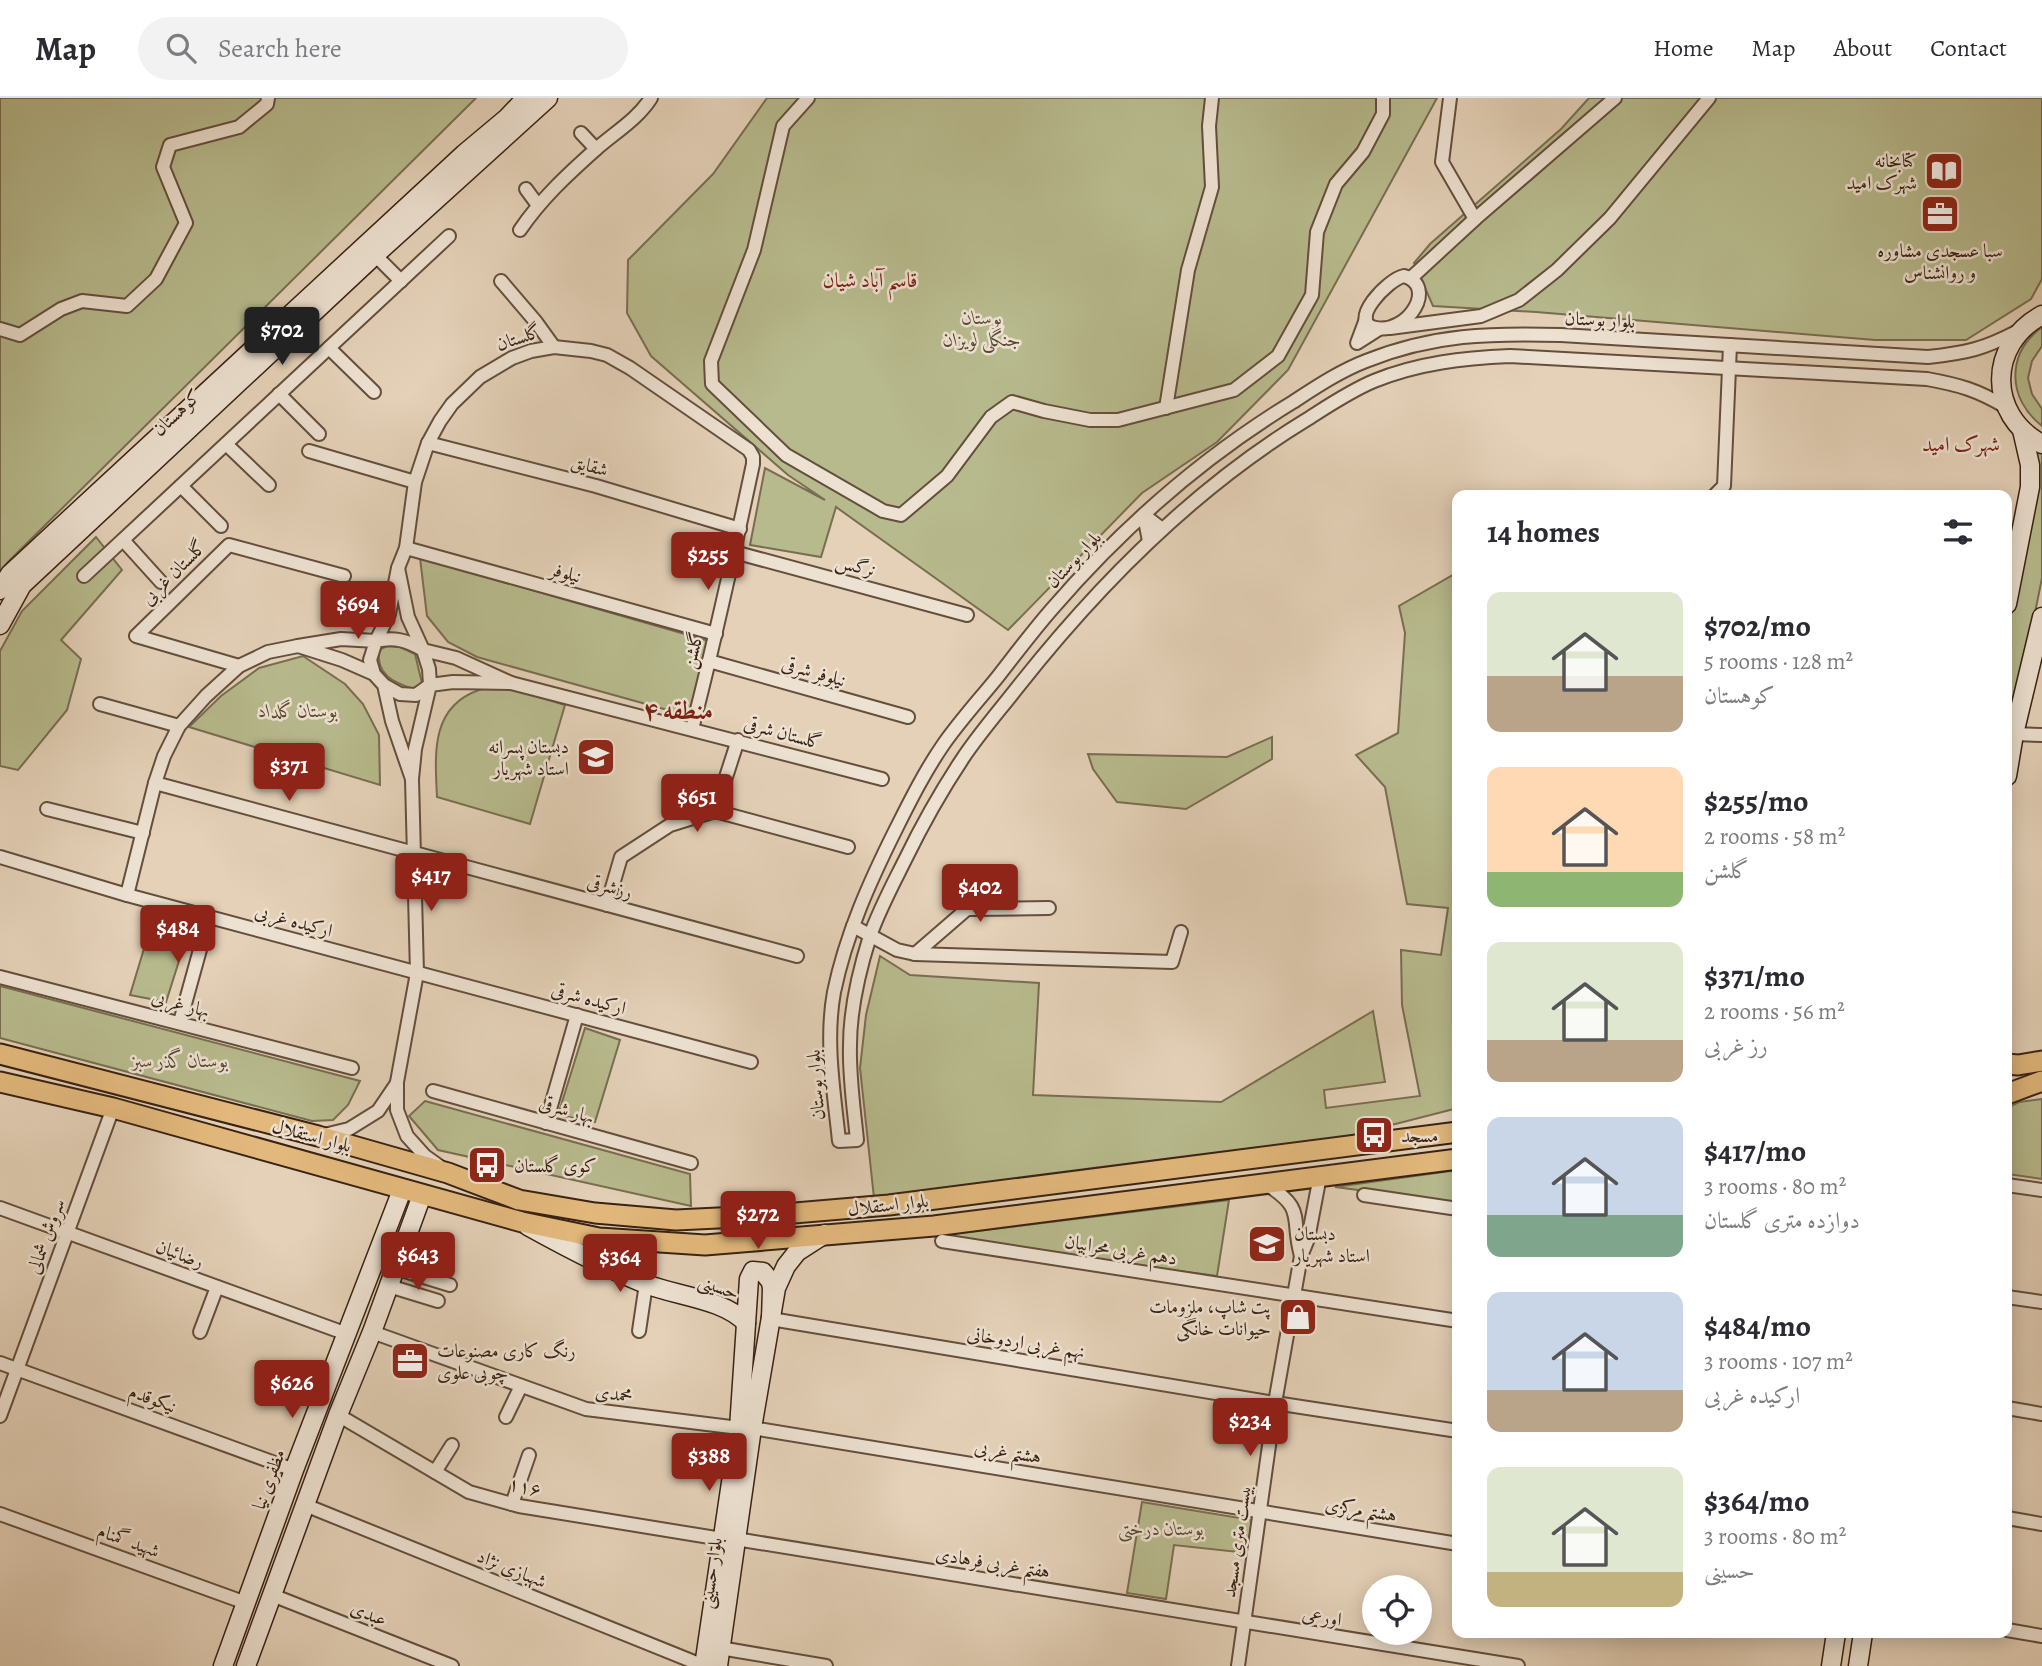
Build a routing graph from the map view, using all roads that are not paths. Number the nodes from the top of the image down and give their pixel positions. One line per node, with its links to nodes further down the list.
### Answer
1 (268, 98): 27 (street)
2 (526, 98): 65 (main road, کوهستان)
3 (548, 98): 18 (main road, کوهستان)
4 (651, 98): 12 (street)
5 (808, 98): 41 (street)
6 (1212, 98): 41 (street)
7 (1383, 98): 41 (street)
8 (1450, 98): 15 (street)
9 (1615, 98): 15 (street)
10 (1709, 98): 25 (street)
11 (581, 133): 12 (street)
12 (596, 149): 14 (street)
13 (526, 189): 14 (street)
14 (537, 205): 16 (street)
15 (1475, 219): 19 (street)
16 (520, 230)
17 (449, 236): 20 (street)
18 (375, 255): 20 (street); 69 (main road, کوهستان)
19 (1411, 278): 22 (street); 24 (street)
20 (401, 281): 33 (street)
21 (501, 281): 32 (street)
22 (1415, 309): 25 (street); 26 (street)
23 (2042, 315): 28 (main road)
24 (1366, 319): 26 (street); 30 (street)
25 (1440, 322): 26 (street)
26 (1384, 328): 30 (street)
27 (0, 329)
28 (2022, 329): 31 (street, بلوار بوستان); 40 (main road)
29 (1510, 334): 31 (street, بلوار بوستان); 34 (street); 35 (street, بلوار بوستان)
30 (1357, 343): 35 (street)
31 (1731, 345): 36 (street)
32 (554, 347): 44 (street, گلستان); 48 (street, گلستان)
33 (329, 348): 38 (street); 39 (street)
34 (1510, 356): 36 (street, بلوار بوستان); 37 (street, بلوار بوستان)
35 (1364, 361): 37 (street); 53 (street, بلوار بوستان)
36 (1730, 368): 40 (street, بلوار بوستان); 52 (street)
37 (1373, 382): 56 (street, بلوار بوستان)
38 (374, 392)
39 (279, 394): 43 (street); 46 (street)
40 (2006, 407): 42 (main road)
41 (1166, 408)
42 (2022, 430): 45 (main road); 64 (main road)
43 (320, 435)
44 (428, 443): 49 (street, گلستان); 55 (street, شقایق)
45 (2042, 443)
46 (226, 444): 50 (street); 51 (street)
47 (309, 451): 49 (street)
48 (753, 457): 55 (street, گلشن)
49 (415, 482): 59 (street, گلستان)
50 (269, 485)
51 (181, 486): 54 (street); 57 (street)
52 (1720, 490)
53 (1144, 515): 56 (street); 58 (street); 87 (street, بلوار بوستان)
54 (221, 526)
55 (740, 529): 60 (street, گلشن)
56 (1162, 529): 58 (street, بلوار بوستان)
57 (123, 540): 62 (street); 66 (street)
58 (1149, 541): 88 (street, بلوار بوستان)
59 (406, 548): 61 (street, گلستان); 70 (street, نیلوفر)
60 (734, 552): 67 (street, نرگس); 70 (street, گلشن)
61 (398, 568): 71 (street, گلستان); 73 (street)
62 (84, 576)
63 (344, 576): 75 (street, گلستان غربی)
64 (2012, 577)
65 (3, 580)
66 (161, 582)
67 (967, 615)
68 (2042, 617): 83 (main road)
69 (0, 625)
70 (716, 634): 74 (street, گلشن)
71 (376, 641): 72 (street); 73 (street); 76 (street)
72 (298, 646): 75 (street); 76 (street)
73 (423, 650): 77 (street); 79 (street)
74 (709, 661): 81 (street, نیلوفر شرقی); 84 (street, گلشن)
75 (239, 666): 82 (street)
76 (374, 674): 78 (street)
77 (511, 683): 79 (street); 84 (street, گلستان شرقی)
78 (384, 685): 79 (street); 89 (street)
79 (430, 685): 89 (street)
80 (100, 704): 82 (street)
81 (908, 717)
82 (179, 726): 91 (street)
83 (2012, 727): 85 (street)
84 (692, 729): 86 (street, گلستان شرقی)
85 (2042, 736)
86 (738, 740): 90 (street, گلستان شرقی); 93 (street)
87 (942, 747): 88 (street); 102 (street, بلوار بوستان)
88 (964, 756): 104 (street, بلوار بوستان)
89 (412, 779): 96 (street)
90 (882, 779)
91 (155, 783): 94 (street); 96 (street, رزشرقی)
92 (47, 808): 94 (street)
93 (715, 811): 95 (street); 99 (street)
94 (143, 833): 98 (street)
95 (848, 847)
96 (413, 854): 99 (street, رزشرقی); 107 (street)
97 (0, 856): 98 (street, ارکیده غربی)
98 (127, 895): 101 (street, ارکیده غربی)
99 (607, 905): 106 (street, رزشرقی)
100 (1049, 908): 105 (street)
101 (209, 917): 107 (street, ارکیده غربی); 112 (street)
102 (853, 926): 104 (street); 110 (street, بلوار بوستان)
103 (1181, 932): 105 (street)
104 (871, 934): 105 (street); 111 (street, بلوار بوستان)
105 (915, 954)
106 (797, 956)
107 (416, 973): 109 (street, ارکیده شرقی); 121 (street)
108 (0, 977): 112 (street, بهار غربی)
109 (577, 1015): 116 (street, ارکیده شرقی); 125 (street)
110 (830, 1015): 111 (street); 111 (street, بلوار بوستان)
111 (852, 1019)
112 (180, 1022): 118 (street, بهار غربی)
113 (2042, 1050): 117 (main road)
114 (0, 1054): 127 (main road, بلوار استقلال)
115 (2042, 1061): 117 (main road)
116 (751, 1062)
117 (2013, 1064)
118 (352, 1068)
119 (2042, 1081): 122 (main road)
120 (0, 1082): 124 (main road, بلوار استقلال)
121 (397, 1082): 127 (street); 130 (street)
122 (2024, 1090)
123 (433, 1091): 125 (street, بهار شرقی)
124 (113, 1108): 134 (main road, بلوار استقلال); 144 (street, سروش شمالی)
125 (546, 1123): 129 (street, بهار شرقی)
126 (1452, 1133): 140 (main road, بلوار استقلال)
127 (318, 1136): 130 (main road, بلوار استقلال)
128 (1452, 1160): 131 (main road, بلوار استقلال)
129 (691, 1163)
130 (447, 1173): 140 (main road, بلوار استقلال)
131 (1320, 1176): 132 (main road, بلوار استقلال); 148 (street, بیست متری مسجد)
132 (1266, 1184): 145 (main road, بلوار استقلال); 148 (street, بیست متری مسجد)
133 (2012, 1186): 135 (street)
134 (402, 1190): 136 (main road, بلوار استقلال); 143 (main road, مظفری نیا)
135 (2042, 1190)
136 (422, 1195): 141 (main road, بلوار استقلال); 142 (main road)
137 (1364, 1195): 139 (street)
138 (0, 1208): 144 (street, رضائیان)
139 (1452, 1208)
140 (704, 1219): 147 (main road)
141 (522, 1222): 147 (main road, بلوار استقلال); 150 (main road, حسینی)
142 (410, 1227): 143 (main road); 149 (main road)
143 (388, 1228): 164 (main road, مظفری نیا)
144 (67, 1233): 153 (street, رضائیان); 166 (street, سروش شمالی)
145 (825, 1234): 147 (main road, بلوار استقلال); 158 (main road)
146 (942, 1241): 154 (street, دهم غربی محرابیان)
147 (705, 1245)
148 (1301, 1256): 154 (street, بیست متری مسجد)
149 (395, 1268): 151 (street); 152 (main road)
150 (646, 1284): 160 (main road, حسینی); 161 (street)
151 (450, 1285)
152 (389, 1286): 156 (street); 163 (main road)
153 (217, 1287): 162 (street); 164 (street, رضائیان)
154 (1294, 1295): 159 (street, دهم غربی محرابیان); 168 (street, بیست متری مسجد)
155 (2012, 1298): 157 (street)
156 (438, 1301)
157 (2042, 1302)
158 (771, 1319): 160 (main road, بلوار حسینی); 168 (street, نهم غربی اردوخانی); 174 (main road, بلوار حسینی)
159 (1452, 1320)
160 (746, 1323): 174 (main road, بلوار حسینی)
161 (639, 1331)
162 (200, 1332)
163 (372, 1332): 167 (street, محمدی); 171 (main road)
164 (347, 1334): 178 (main road, مظفری نیا)
165 (0, 1363): 166 (street, نیکوقدم)
166 (17, 1369): 172 (street, سروش شمالی); 178 (street, نیکوقدم)
167 (522, 1386): 173 (street); 174 (street, محمدی)
168 (1275, 1403): 175 (street, نهم غربی اردوخانی); 182 (street, بیست متری مسجد)
169 (2012, 1409): 170 (street)
170 (2042, 1414)
171 (338, 1415): 179 (street, ۱۱۶); 181 (main road)
172 (0, 1416)
173 (506, 1417)
174 (745, 1428): 182 (street, هشتم غربی); 186 (main road, بلوار حسینی)
175 (1452, 1430)
176 (452, 1445): 179 (street)
177 (529, 1455): 180 (street)
178 (294, 1469): 189 (main road, مظفری نیا)
179 (435, 1472): 180 (street, ۱۱۶)
180 (512, 1504): 186 (street, ۱۱۶)
181 (305, 1506): 188 (main road); 199 (street, شهبازی نژاد)
182 (1259, 1512): 187 (street, هشتم مرکزی); 190 (street, بیست متری مسجد)
183 (0, 1514): 189 (street, شهید گمنام)
184 (2012, 1519): 185 (street)
185 (2042, 1524)
186 (729, 1539): 190 (street, هفتم غربی فرهادی); 195 (main road, بلوار حسینی); 199 (main road, بلوار حسینی)
187 (1452, 1543)
188 (272, 1595): 197 (main road); 198 (street, عبدی)
189 (246, 1603): 196 (main road, مظفری نیا)
190 (1244, 1623): 201 (street, بیست متری مسجد); 202 (street, اورعی)
191 (2012, 1631): 192 (street)
192 (2042, 1636)
193 (1835, 1638): 203 (main road)
194 (1862, 1638): 204 (main road)
195 (719, 1657): 200 (street)
196 (223, 1666)
197 (246, 1666)
198 (452, 1666)
199 (704, 1666)
200 (826, 1666)
201 (1238, 1666)
202 (1518, 1666)
203 (1831, 1666)
204 (1858, 1666)

